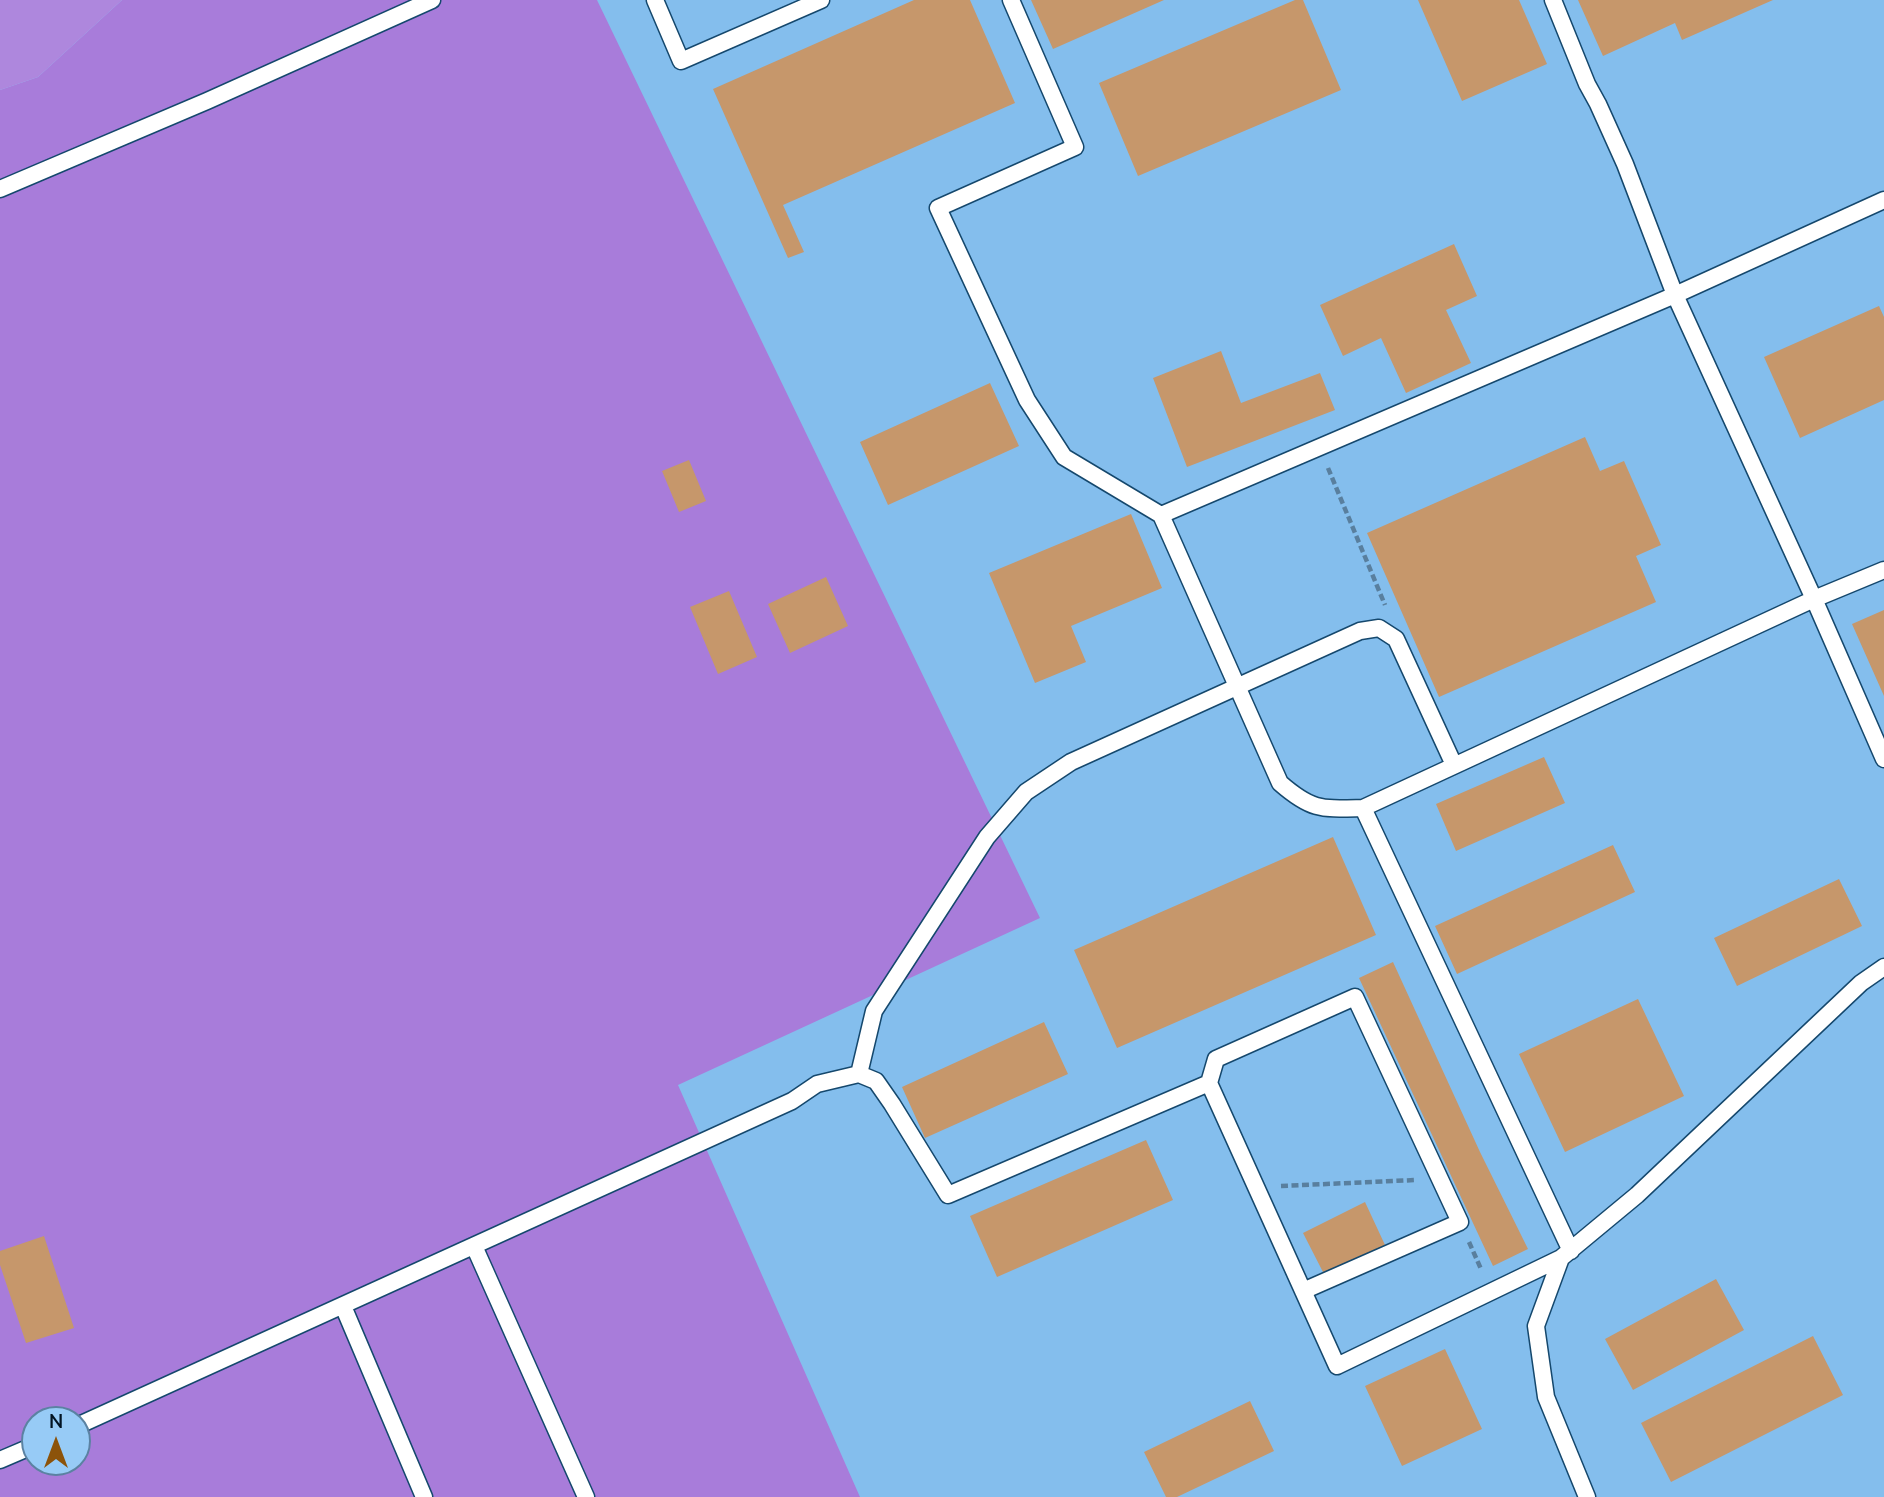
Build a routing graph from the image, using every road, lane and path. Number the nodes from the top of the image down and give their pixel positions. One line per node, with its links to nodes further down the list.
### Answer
1 (432, 0): 6 (lane)
2 (655, 0): 3 (lane)
3 (821, 0)
4 (1012, 0): 10 (lane)
5 (1553, 0): 8 (lane)
6 (0, 189)
7 (1884, 200): 8 (lane)
8 (1675, 295): 9 (lane); 12 (lane)
9 (1320, 447): 10 (lane); 13 (path)
10 (1161, 515): 14 (lane)
11 (1884, 570): 12 (lane)
12 (1814, 599): 15 (lane); 16 (lane)
13 (1379, 628): 14 (lane); 16 (lane)
14 (1237, 686): 17 (lane); 19 (lane)
15 (1884, 759)
16 (1454, 765): 17 (lane)
17 (1363, 808): 24 (lane)
18 (1884, 967): 24 (lane)
19 (859, 1074): 20 (lane); 23 (lane)
20 (1209, 1083): 21 (lane); 22 (lane)
21 (1440, 1178): 22 (path); 25 (lane)
22 (1256, 1187): 25 (lane)
23 (474, 1246): 26 (lane); 31 (lane)
24 (1566, 1254): 25 (lane); 32 (lane)
25 (1303, 1291)
26 (343, 1306): 27 (lane); 30 (lane)
27 (91, 1420)
28 (21, 1451): 29 (lane)
29 (0, 1460)
30 (424, 1497)
31 (586, 1497)
32 (1587, 1497)

